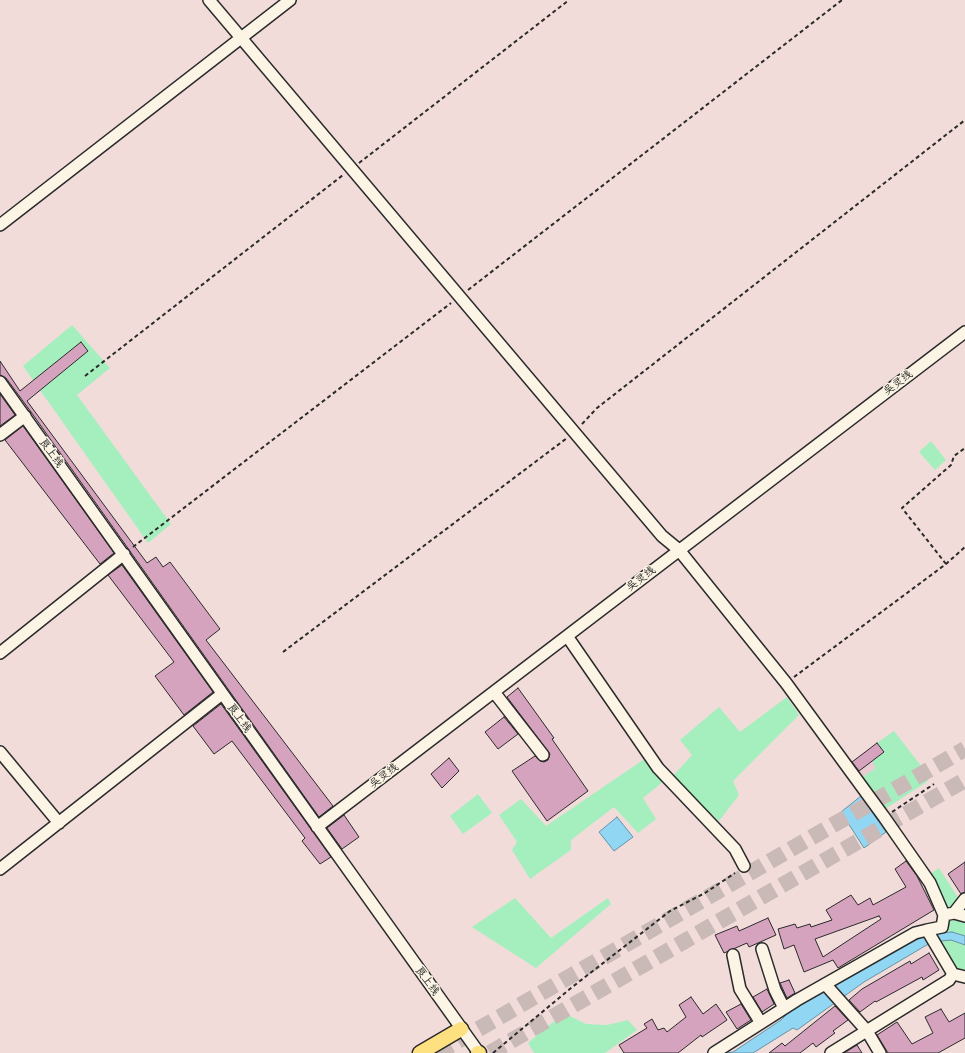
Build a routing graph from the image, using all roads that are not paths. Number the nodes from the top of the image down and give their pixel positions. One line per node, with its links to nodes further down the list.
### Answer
1 (209, 0): 3 (street)
2 (290, 0): 3 (street)
3 (241, 38): 4 (street); 9 (street)
4 (0, 225)
5 (965, 332): 9 (street, 吴灵线)
6 (0, 382): 7 (street, 良上线)
7 (25, 416): 8 (street); 10 (street, 良上线)
8 (0, 435)
9 (679, 550): 11 (street, 吴灵线); 22 (street)
10 (124, 554): 12 (street); 14 (street, 良上线)
11 (567, 636): 13 (street, 吴灵线); 19 (street)
12 (0, 653)
13 (494, 692): 16 (street); 18 (street, 吴灵线)
14 (222, 694): 17 (street); 18 (street, 良上线)
15 (0, 752): 17 (street)
16 (543, 755)
17 (59, 823): 20 (street)
18 (317, 828): 35 (street, 良上线)
19 (744, 866)
20 (0, 869)
21 (965, 899): 22 (street)
22 (949, 914): 23 (street); 24 (street)
23 (965, 916)
24 (928, 931): 27 (street); 29 (street)
25 (762, 949): 30 (street)
26 (733, 955): 31 (street)
27 (953, 974): 28 (street); 33 (street)
28 (965, 977)
29 (826, 986): 30 (street); 33 (street)
30 (784, 1008): 31 (street)
31 (761, 1022): 36 (street)
32 (461, 1029): 34 (main road)
33 (867, 1031): 37 (street); 38 (street)
34 (420, 1053)
35 (479, 1053)
36 (714, 1053)
37 (831, 1053)
38 (880, 1053)

